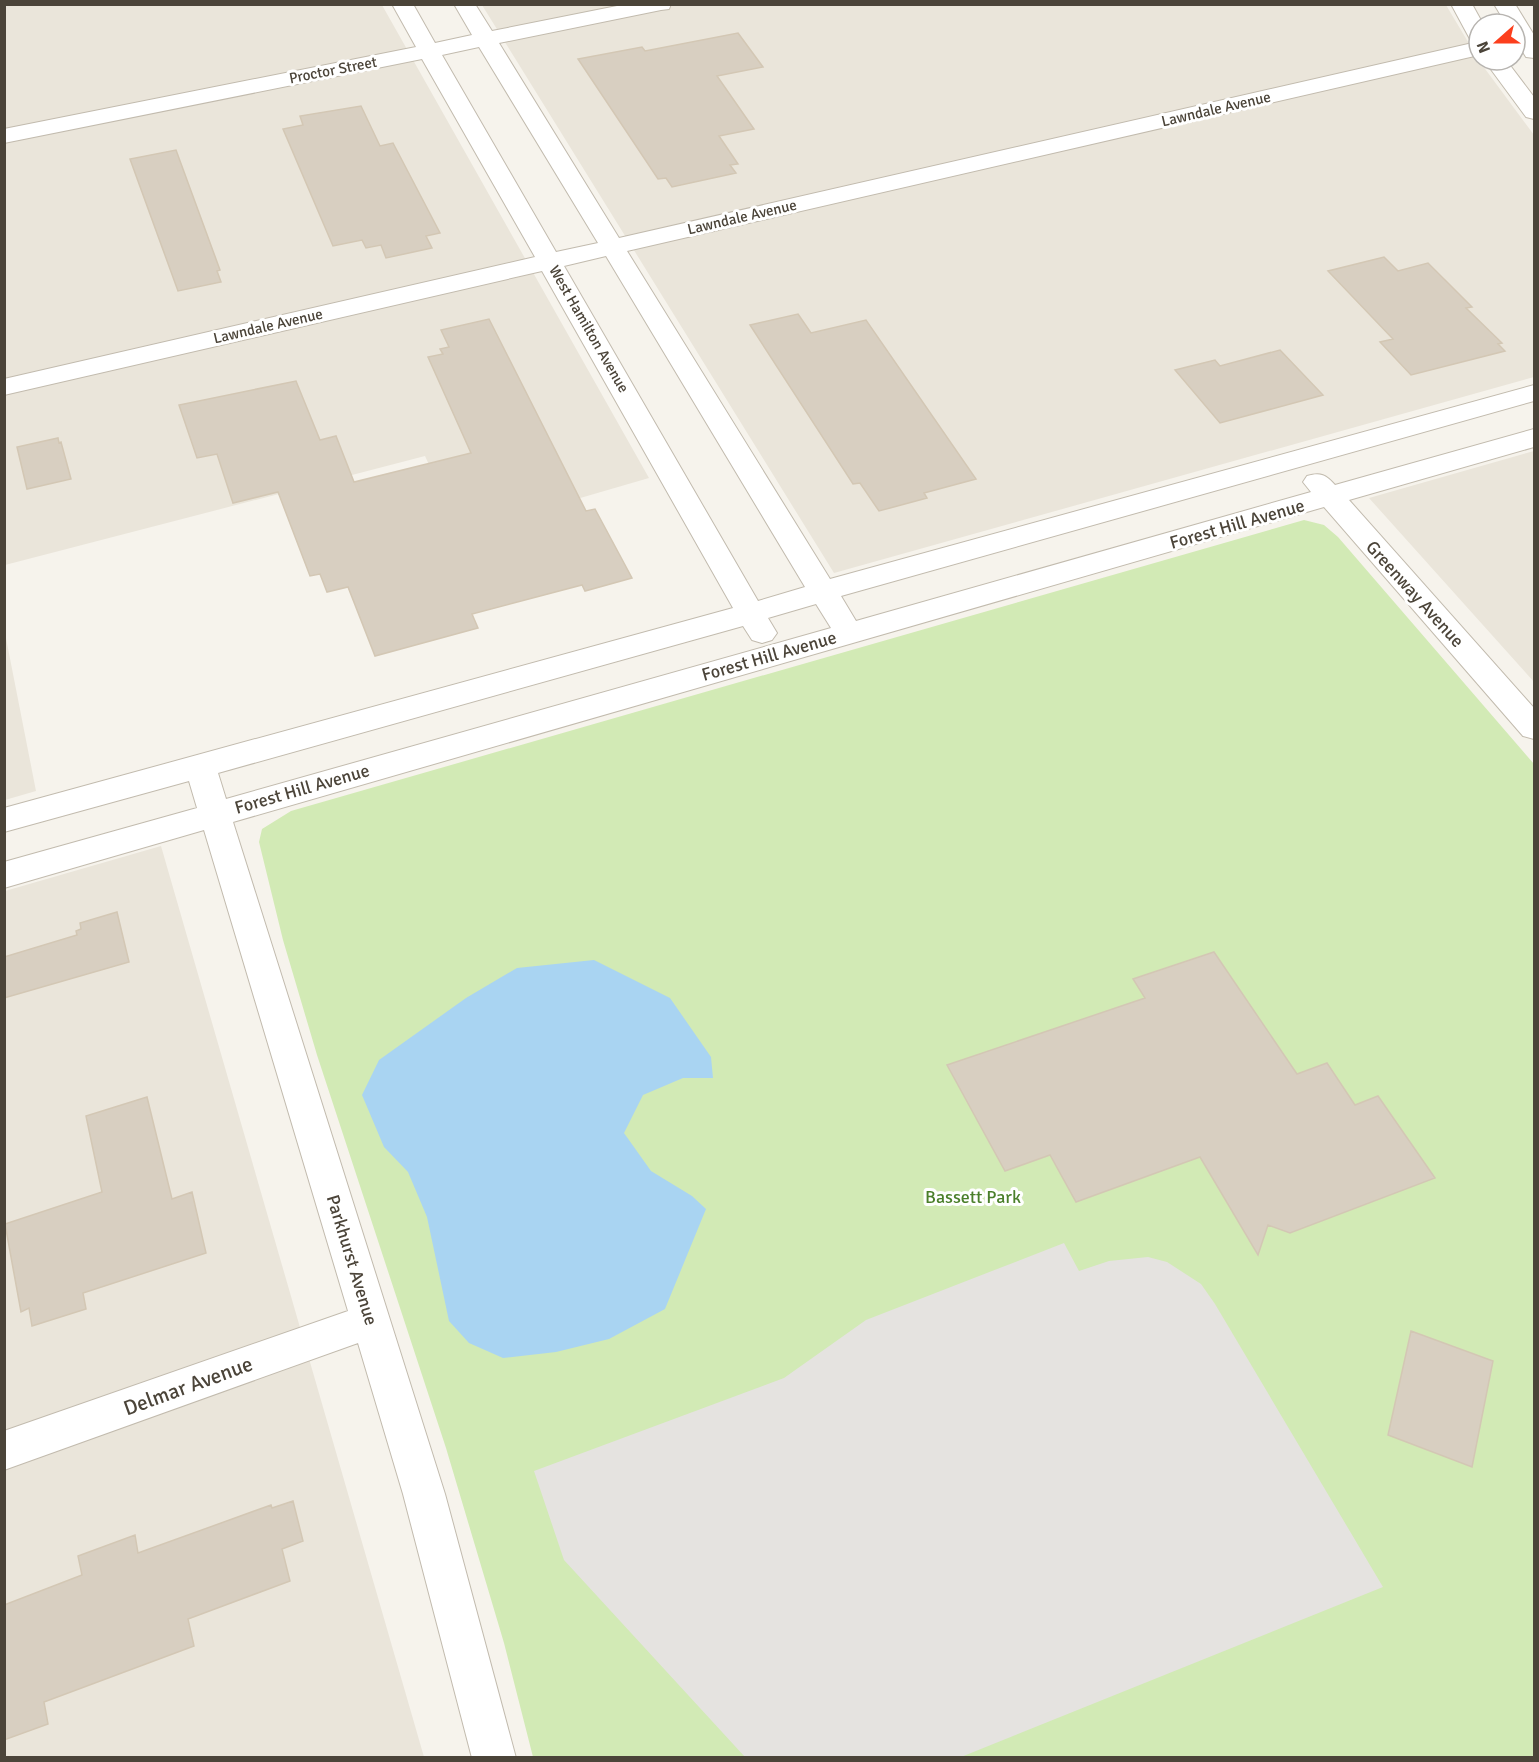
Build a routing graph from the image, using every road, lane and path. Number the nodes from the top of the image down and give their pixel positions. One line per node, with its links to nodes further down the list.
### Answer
1 (402, 4): 5 (street, West Hamilton Avenue)
2 (464, 4): 4 (street)
3 (661, 4): 4 (street, Proctor Street)
4 (485, 40): 5 (street, Proctor Street); 10 (street)
5 (429, 51): 9 (street, Proctor Street); 11 (street, West Hamilton Avenue)
6 (1467, 51): 10 (street, Lawndale Avenue)
7 (1504, 72): 8 (street)
8 (1534, 112)
9 (4, 136)
10 (612, 247): 11 (street, Lawndale Avenue); 17 (street)
11 (550, 261): 12 (street, Lawndale Avenue); 18 (street, West Hamilton Avenue)
12 (4, 387)
13 (1534, 393): 15 (street)
14 (1534, 438): 16 (street, Forest Hill Avenue)
15 (1296, 459): 16 (street, Greenway Avenue); 17 (street)
16 (1330, 497): 19 (street, Forest Hill Avenue); 21 (street, Greenway Avenue)
17 (824, 592): 18 (street); 19 (street)
18 (751, 613): 20 (street, West Hamilton Avenue); 22 (street)
19 (849, 634): 20 (street, Forest Hill Avenue)
20 (775, 654): 23 (street, Forest Hill Avenue)
21 (1534, 728)
22 (200, 766): 23 (street, Parkhurst Avenue); 24 (street)
23 (215, 814): 25 (street, Forest Hill Avenue); 26 (street, Parkhurst Avenue)
24 (4, 820)
25 (4, 876)
26 (371, 1321): 27 (street, Delmar Avenue); 28 (street, Parkhurst Avenue)
27 (4, 1451)
28 (494, 1758)

